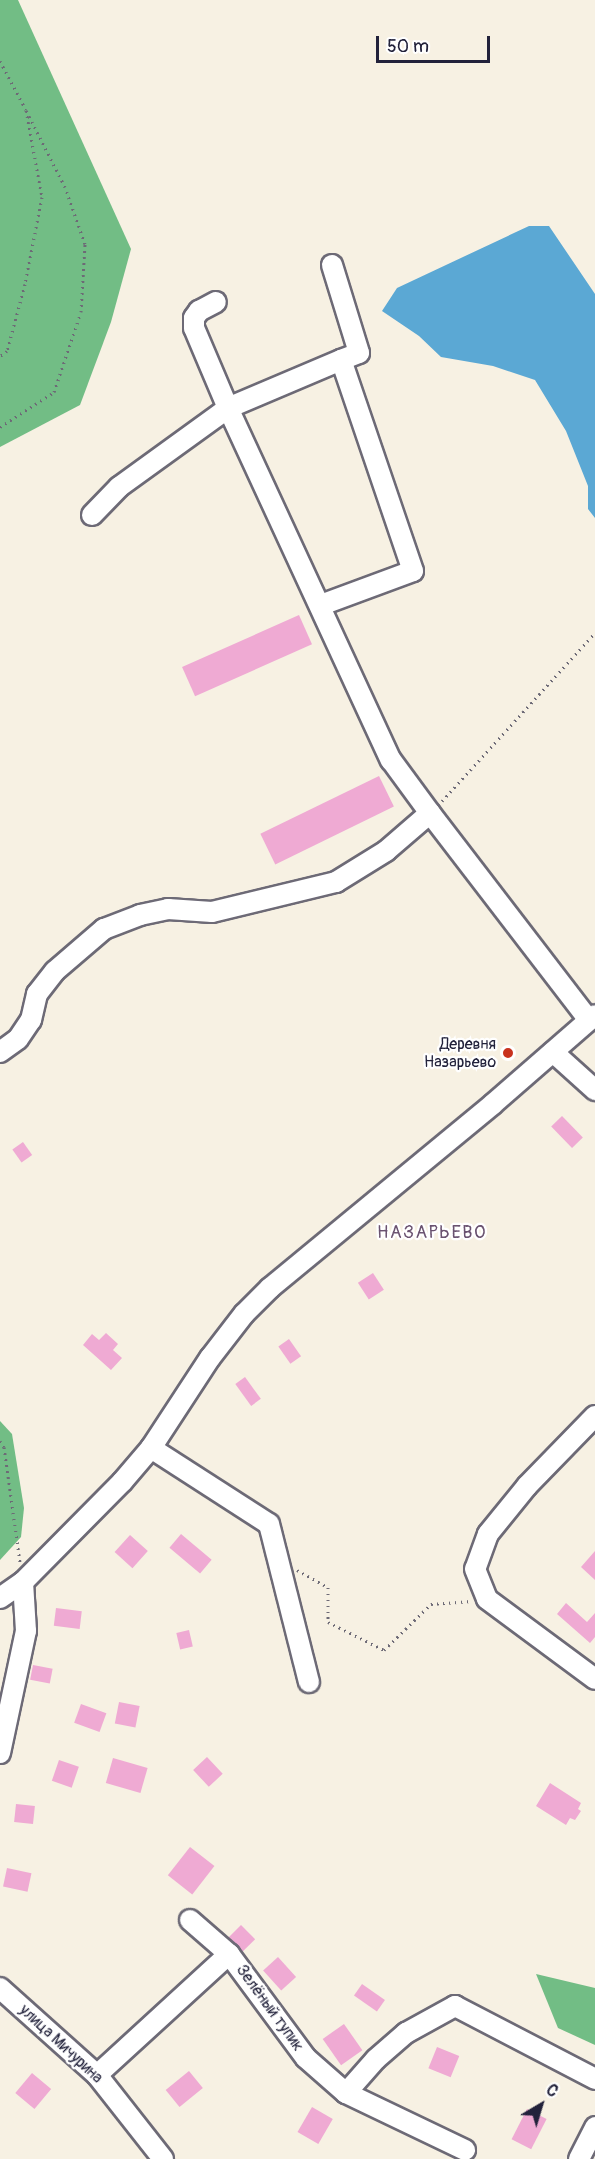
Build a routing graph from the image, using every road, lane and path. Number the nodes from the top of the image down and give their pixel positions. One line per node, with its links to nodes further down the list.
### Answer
1 (0, 61): 2 (path)
2 (26, 110): 5 (path); 8 (path)
3 (332, 265): 6 (street)
4 (216, 302): 7 (street)
5 (0, 356)
6 (341, 360): 7 (street); 10 (street)
7 (228, 408): 9 (street); 10 (street)
8 (0, 427)
9 (92, 515)
10 (321, 605): 12 (street)
11 (595, 633): 12 (path)
12 (430, 813): 13 (street); 15 (street)
13 (592, 1017): 14 (street)
14 (553, 1052): 16 (street); 19 (street)
15 (0, 1053)
16 (595, 1090)
17 (595, 1416): 23 (street)
18 (0, 1441): 21 (path)
19 (151, 1448): 20 (street); 21 (street)
20 (278, 1560): 23 (path); 25 (street)
21 (23, 1582): 22 (street); 26 (street)
22 (0, 1598)
23 (488, 1599): 24 (street)
24 (595, 1679)
25 (309, 1682)
26 (0, 1753)
27 (190, 1920): 28 (street)
28 (230, 1954): 30 (street, Зелёный тупик); 32 (street, Зелёный тупик)
29 (0, 1988): 30 (street, улица Мичурина)
30 (97, 2075): 35 (street, улица Мичурина)
31 (595, 2079): 32 (street)
32 (346, 2093): 34 (street, Зелёный тупик)
33 (595, 2127): 36 (street)
34 (465, 2150)
35 (163, 2159)
36 (579, 2159)

